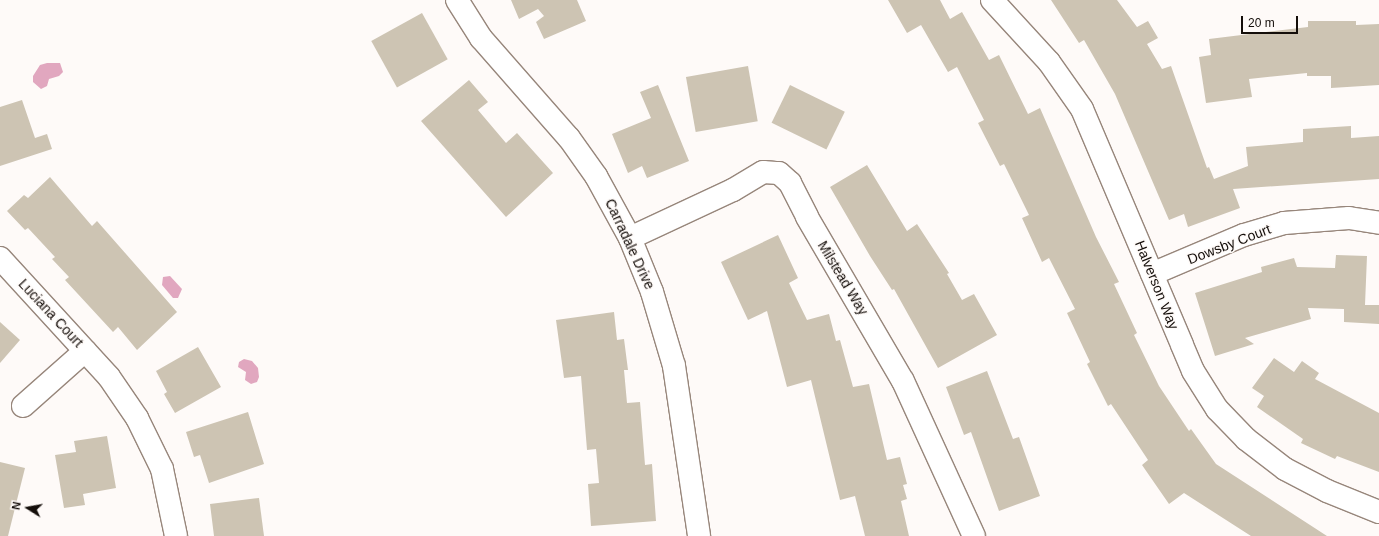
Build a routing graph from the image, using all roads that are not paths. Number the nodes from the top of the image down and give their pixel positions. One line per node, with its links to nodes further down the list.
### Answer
1 (457, 0): 4 (street, Carradale Drive)
2 (992, 0): 6 (street, Halverson Way)
3 (1379, 223): 6 (street, Dowsby Court)
4 (630, 238): 11 (street, Carradale Drive); 12 (street, Milstead Way)
5 (0, 258): 7 (street, Luciana Court)
6 (1152, 274): 9 (street, Halverson Way)
7 (85, 350): 8 (street); 10 (street, Luciana Court)
8 (23, 406)
9 (1379, 512)
10 (176, 536)
11 (699, 536)
12 (974, 536)

